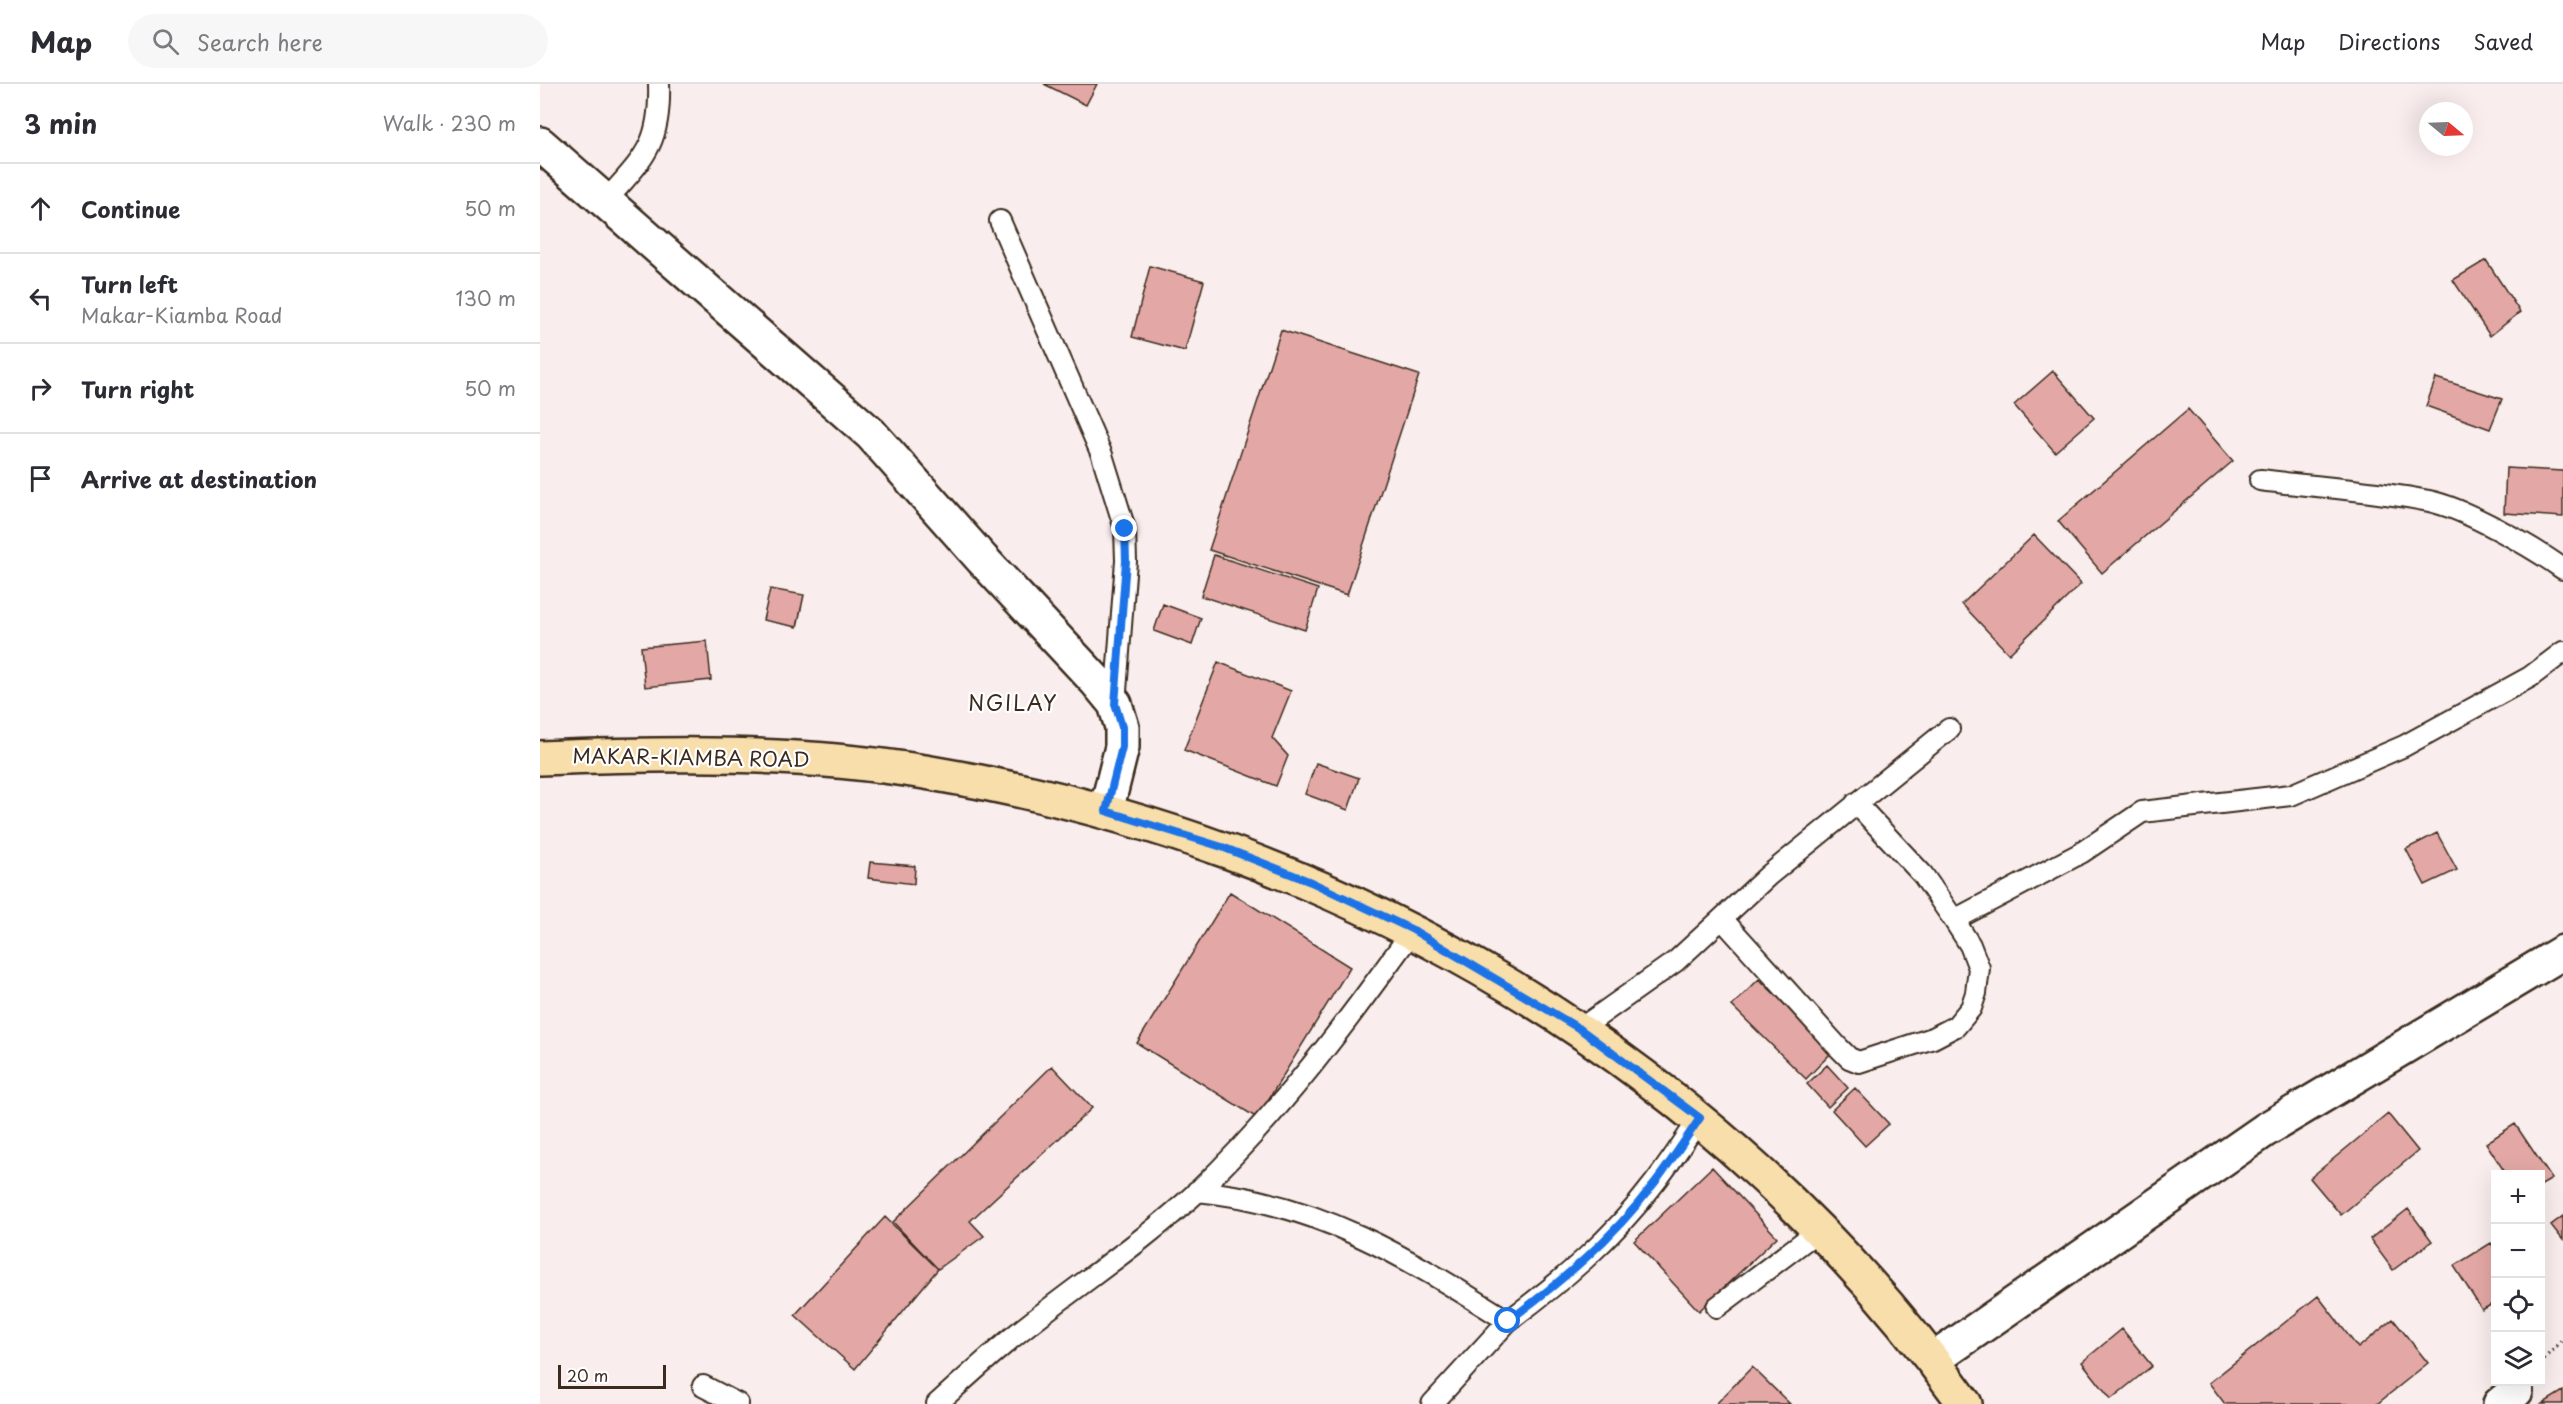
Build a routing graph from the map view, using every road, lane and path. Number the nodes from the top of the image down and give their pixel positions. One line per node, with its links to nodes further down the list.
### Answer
1 (659, 84): 3 (lane)
2 (540, 144): 3 (street)
3 (605, 202): 8 (street)
4 (1000, 221): 8 (lane)
5 (2260, 480): 6 (lane)
6 (2563, 569)
7 (2563, 652): 14 (lane)
8 (1115, 704): 12 (street)
9 (1949, 729): 11 (lane)
10 (540, 758): 12 (main road, MAKAR-KIAMBA ROAD)
11 (1856, 803): 13 (lane); 14 (lane)
12 (1106, 811): 15 (main road, MAKAR-KIAMBA ROAD)
13 (1723, 920): 14 (lane); 17 (lane)
14 (1954, 920)
15 (1413, 930): 17 (main road, MAKAR-KIAMBA ROAD); 19 (lane)
16 (2563, 952): 25 (street)
17 (1580, 1029): 18 (main road, MAKAR-KIAMBA ROAD)
18 (1700, 1118): 20 (main road, MAKAR-KIAMBA ROAD); 22 (lane)
19 (1197, 1191): 22 (lane); 28 (lane)
20 (1820, 1230): 21 (lane); 25 (main road, MAKAR-KIAMBA ROAD)
21 (1717, 1307)
22 (1508, 1321): 29 (lane)
23 (2563, 1339): 24 (path)
24 (2545, 1359)
25 (1933, 1360): 30 (main road, MAKAR-KIAMBA ROAD)
26 (703, 1386): 27 (lane)
27 (738, 1404)
28 (937, 1404)
29 (1432, 1404)
30 (1965, 1404)

